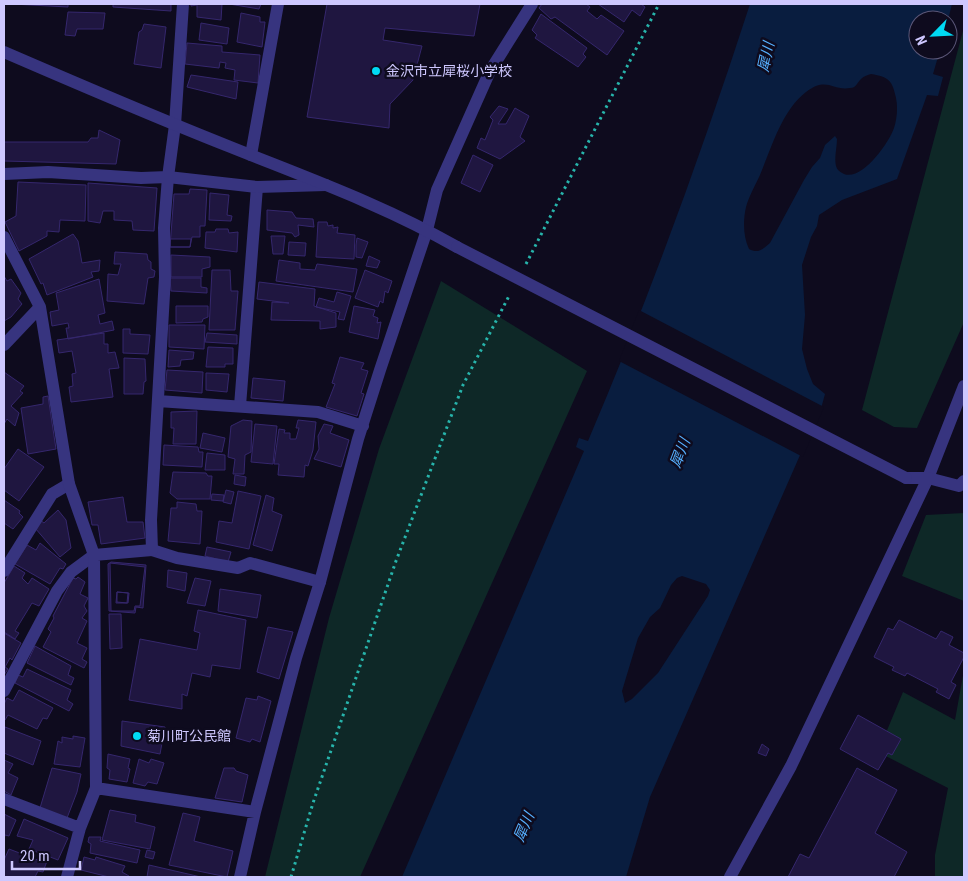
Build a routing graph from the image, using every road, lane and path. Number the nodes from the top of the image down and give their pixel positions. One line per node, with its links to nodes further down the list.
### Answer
1 (183, 4): 6 (street)
2 (278, 4): 7 (street)
3 (532, 4): 12 (street)
4 (659, 4): 14 (path)
5 (4, 52): 6 (street)
6 (175, 125): 7 (street); 9 (street)
7 (251, 155): 10 (street)
8 (4, 174): 9 (street)
9 (168, 177): 11 (street); 19 (street)
10 (328, 184): 11 (street); 12 (street)
11 (258, 187): 20 (street)
12 (427, 230): 21 (street); 22 (street, bridge)
13 (4, 237): 16 (street)
14 (522, 272)
15 (513, 289): 36 (path)
16 (40, 307): 17 (street); 23 (street)
17 (4, 345)
18 (964, 386): 22 (street)
19 (158, 401): 20 (street); 25 (street)
20 (240, 406): 21 (street)
21 (362, 426): 28 (street)
22 (928, 478): 24 (street); 37 (street)
23 (69, 484): 26 (street); 27 (street)
24 (962, 485)
25 (152, 550): 26 (street); 28 (street)
26 (94, 555): 29 (street); 30 (street)
27 (4, 571)
28 (320, 582): 32 (street)
29 (4, 691)
30 (96, 788): 32 (street); 33 (street)
31 (4, 799): 33 (street)
32 (255, 812): 35 (street)
33 (80, 828): 34 (street)
34 (67, 877)
35 (240, 877)
36 (291, 877)
37 (730, 877)

